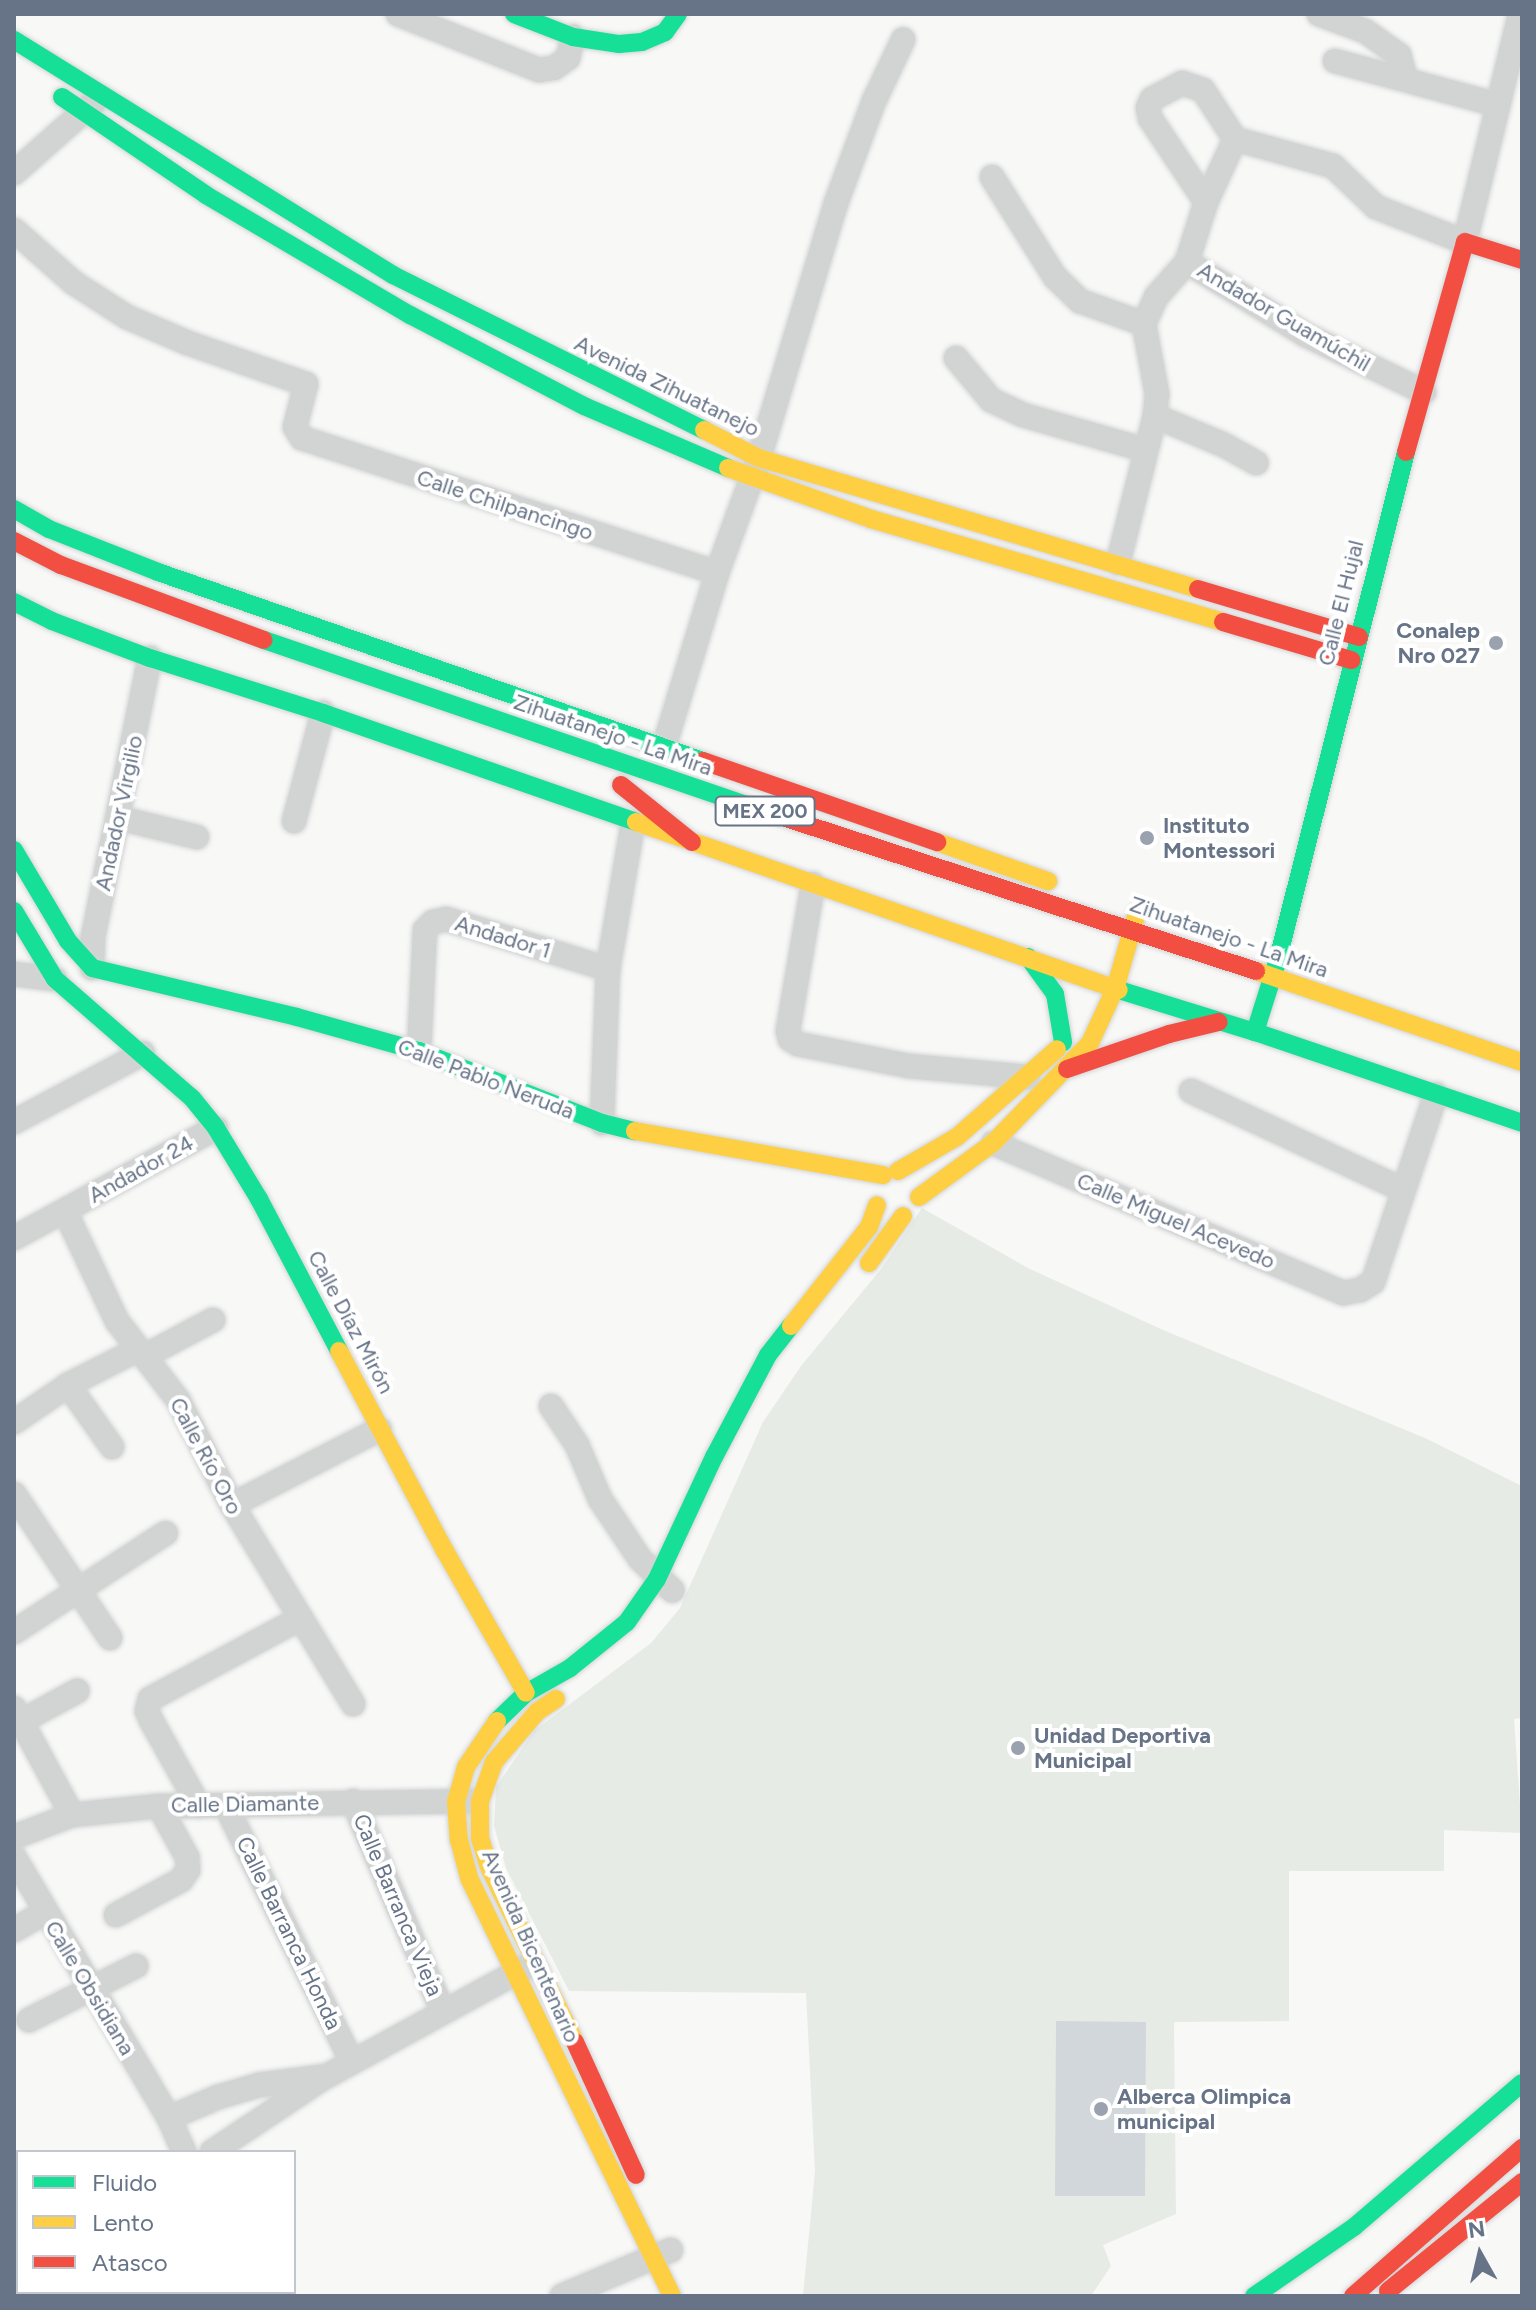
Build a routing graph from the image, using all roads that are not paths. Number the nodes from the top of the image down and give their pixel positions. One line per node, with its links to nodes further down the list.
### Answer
1 (398, 14): 6 (street)
2 (514, 14): 6 (main road)
3 (678, 14): 6 (main road)
4 (1319, 14): 10 (street)
5 (1520, 14): 13 (street)
6 (573, 37)
7 (14, 40): 12 (main road, Avenida Zihuatanejo)
8 (903, 40): 28 (street)
9 (1335, 61): 10 (street)
10 (1406, 79): 13 (street)
11 (49, 89): 12 (main road, Avenida Zihuatanejo)
12 (93, 102): 15 (street); 28 (main road, Avenida Zihuatanejo); 28 (main road, Avenida Zihuatanejo)
13 (1498, 105): 19 (street)
14 (1235, 139): 17 (street); 17 (street); 19 (street)
15 (14, 173)
16 (992, 177): 22 (street)
17 (1206, 202): 21 (street)
18 (14, 230): 32 (street, Calle Chilpancingo)
19 (1465, 242): 20 (main road); 24 (main road, Calle El Hujal)
20 (1522, 260)
21 (1187, 262): 22 (street); 24 (street, Andador Guamúchil)
22 (1144, 324): 25 (street)
23 (956, 358): 26 (street)
24 (1424, 392): 34 (main road, Calle El Hujal)
25 (1155, 416): 26 (street); 27 (street)
26 (1145, 450): 31 (street)
27 (1256, 463)
28 (756, 468): 31 (main road, Avenida Zihuatanejo); 32 (street); 36 (main road, Avenida Zihuatanejo)
29 (14, 509): 38 (main road)
30 (14, 541): 50 (main road, Zihuatanejo - La Mira / MEX 200)
31 (1118, 563): 34 (main road, Avenida Zihuatanejo)
32 (717, 573): 38 (street)
33 (14, 602): 35 (main road)
34 (1359, 637): 36 (main road, Calle El Hujal)
35 (150, 658): 37 (main road); 40 (street, Andador Virgilio)
36 (1351, 660): 52 (main road, Calle El Hujal)
37 (323, 713): 41 (street); 42 (main road)
38 (663, 750): 47 (main road)
39 (682, 806): 44 (main road, Zihuatanejo - La Mira / MEX 200)
40 (119, 818): 43 (street); 54 (street, Andador Virgilio)
41 (294, 821)
42 (633, 823): 44 (main road); 55 (street)
43 (197, 837)
44 (692, 842): 46 (main road)
45 (14, 850): 54 (main road)
46 (813, 884): 51 (main road); 71 (street)
47 (1071, 889)
48 (14, 911): 57 (main road, Calle Díaz Mirón)
49 (1135, 921): 50 (main road, Zihuatanejo - La Mira / MEX 200); 52 (main road); 53 (main road); 58 (main road, Zihuatanejo - La Mira / MEX 200)
50 (1103, 951): 51 (main road); 53 (main road, Zihuatanejo - La Mira / MEX 200); 60 (main road); 65 (main road)
51 (1028, 957): 65 (main road)
52 (1278, 959): 58 (main road, Calle El Hujal); 62 (main road)
53 (1132, 961): 60 (main road)
54 (92, 968): 59 (main road, Calle Pablo Neruda)
55 (608, 969): 67 (street, Andador 1); 75 (street)
56 (14, 974): 57 (street)
57 (55, 979): 63 (main road, Calle Díaz Mirón)
58 (1271, 979): 62 (main road, Zihuatanejo - La Mira / MEX 200); 64 (main road, Calle El Hujal)
59 (150, 983): 63 (main road); 67 (main road, Calle Pablo Neruda)
60 (1115, 989): 61 (main road); 70 (main road)
61 (1221, 1021): 64 (main road); 70 (main road)
62 (1440, 1024): 66 (main road); 69 (main road, Zihuatanejo - La Mira / MEX 200)
63 (112, 1027): 68 (main road, Calle Díaz Mirón)
64 (1255, 1032): 73 (main road)
65 (1063, 1042): 71 (main road)
66 (1522, 1042)
67 (419, 1051): 75 (main road, Calle Pablo Neruda)
68 (143, 1053): 74 (street); 77 (main road, Calle Díaz Mirón)
69 (1522, 1062)
70 (1066, 1069): 78 (main road)
71 (1027, 1077): 79 (main road)
72 (1191, 1091): 80 (street)
73 (1436, 1094): 76 (main road); 80 (street)
74 (14, 1122)
75 (602, 1123): 79 (main road, Calle Pablo Neruda)
76 (1522, 1123)
77 (216, 1128): 83 (street, Andador 24); 97 (main road, Calle Díaz Mirón)
78 (993, 1143): 80 (street, Calle Miguel Acevedo); 81 (main road)
79 (891, 1173): 81 (main road); 82 (main road)
80 (1403, 1190)
81 (919, 1197): 84 (main road)
82 (877, 1205): 84 (main road); 87 (main road)
83 (65, 1211): 85 (street, Andador 24); 90 (street, Calle Río Oro)
84 (903, 1216): 86 (main road)
85 (14, 1238)
86 (853, 1283)
87 (806, 1308): 89 (main road); 91 (main road)
88 (213, 1320): 90 (street)
89 (824, 1320)
90 (141, 1353): 93 (street); 101 (street, Calle Río Oro)
91 (768, 1355): 92 (main road); 105 (main road)
92 (784, 1370)
93 (68, 1385): 96 (street); 98 (street)
94 (763, 1405): 99 (main road)
95 (551, 1406): 105 (street)
96 (14, 1422)
97 (380, 1429): 101 (street); 111 (main road, Calle Díaz Mirón)
98 (112, 1447)
99 (737, 1456)
100 (14, 1494): 104 (street)
101 (232, 1505): 106 (street, Calle Río Oro)
102 (166, 1533): 104 (street)
103 (698, 1537): 105 (main road)
104 (78, 1590): 107 (street); 108 (street)
105 (663, 1593): 111 (main road, Avenida Bicentenario)
106 (301, 1618): 112 (street, Calle Río Oro); 117 (street)
107 (14, 1632)
108 (110, 1638)
109 (609, 1661): 115 (main road, Avenida Bicentenario)
110 (77, 1691): 113 (street)
111 (526, 1693): 115 (main road, Avenida Bicentenario)
112 (353, 1704)
113 (18, 1715): 119 (street)
114 (353, 1801): 115 (street, Calle Diamante); 118 (street, Calle Diamante); 129 (street, Calle Barranca Vieja)
115 (468, 1801): 125 (main road, Avenida Bicentenario); 127 (main road, Avenida Bicentenario)
116 (159, 1806): 117 (street, Calle Diamante); 119 (street, Calle Diamante); 123 (street)
117 (199, 1806): 118 (street, Calle Diamante)
118 (226, 1806): 131 (street, Calle Barranca Honda)
119 (72, 1815): 120 (street, Calle Diamante)
120 (14, 1837)
121 (14, 1857): 122 (street, Calle Obsidiana)
122 (44, 1913): 124 (street); 128 (street, Calle Obsidiana)
123 (116, 1915)
124 (14, 1930)
125 (538, 1962): 127 (street); 140 (main road, Avenida Bicentenario)
126 (136, 1966): 128 (street)
127 (513, 1973): 129 (street); 141 (main road, Avenida Bicentenario)
128 (91, 1991): 130 (street); 134 (street, Calle Obsidiana)
129 (442, 2010): 131 (street)
130 (29, 2020)
131 (351, 2060): 132 (street)
132 (327, 2076): 134 (street); 138 (street)
133 (1522, 2083): 142 (main road)
134 (169, 2118): 137 (street)
135 (1498, 2129): 142 (main road)
136 (1522, 2148): 145 (main road)
137 (183, 2150)
138 (215, 2150)
139 (1522, 2182): 146 (main road)
140 (645, 2194)
141 (668, 2254): 143 (street); 144 (main road, Avenida Bicentenario)
142 (1261, 2292)
143 (562, 2296)
144 (672, 2296)
145 (1353, 2296)
146 (1381, 2296)

